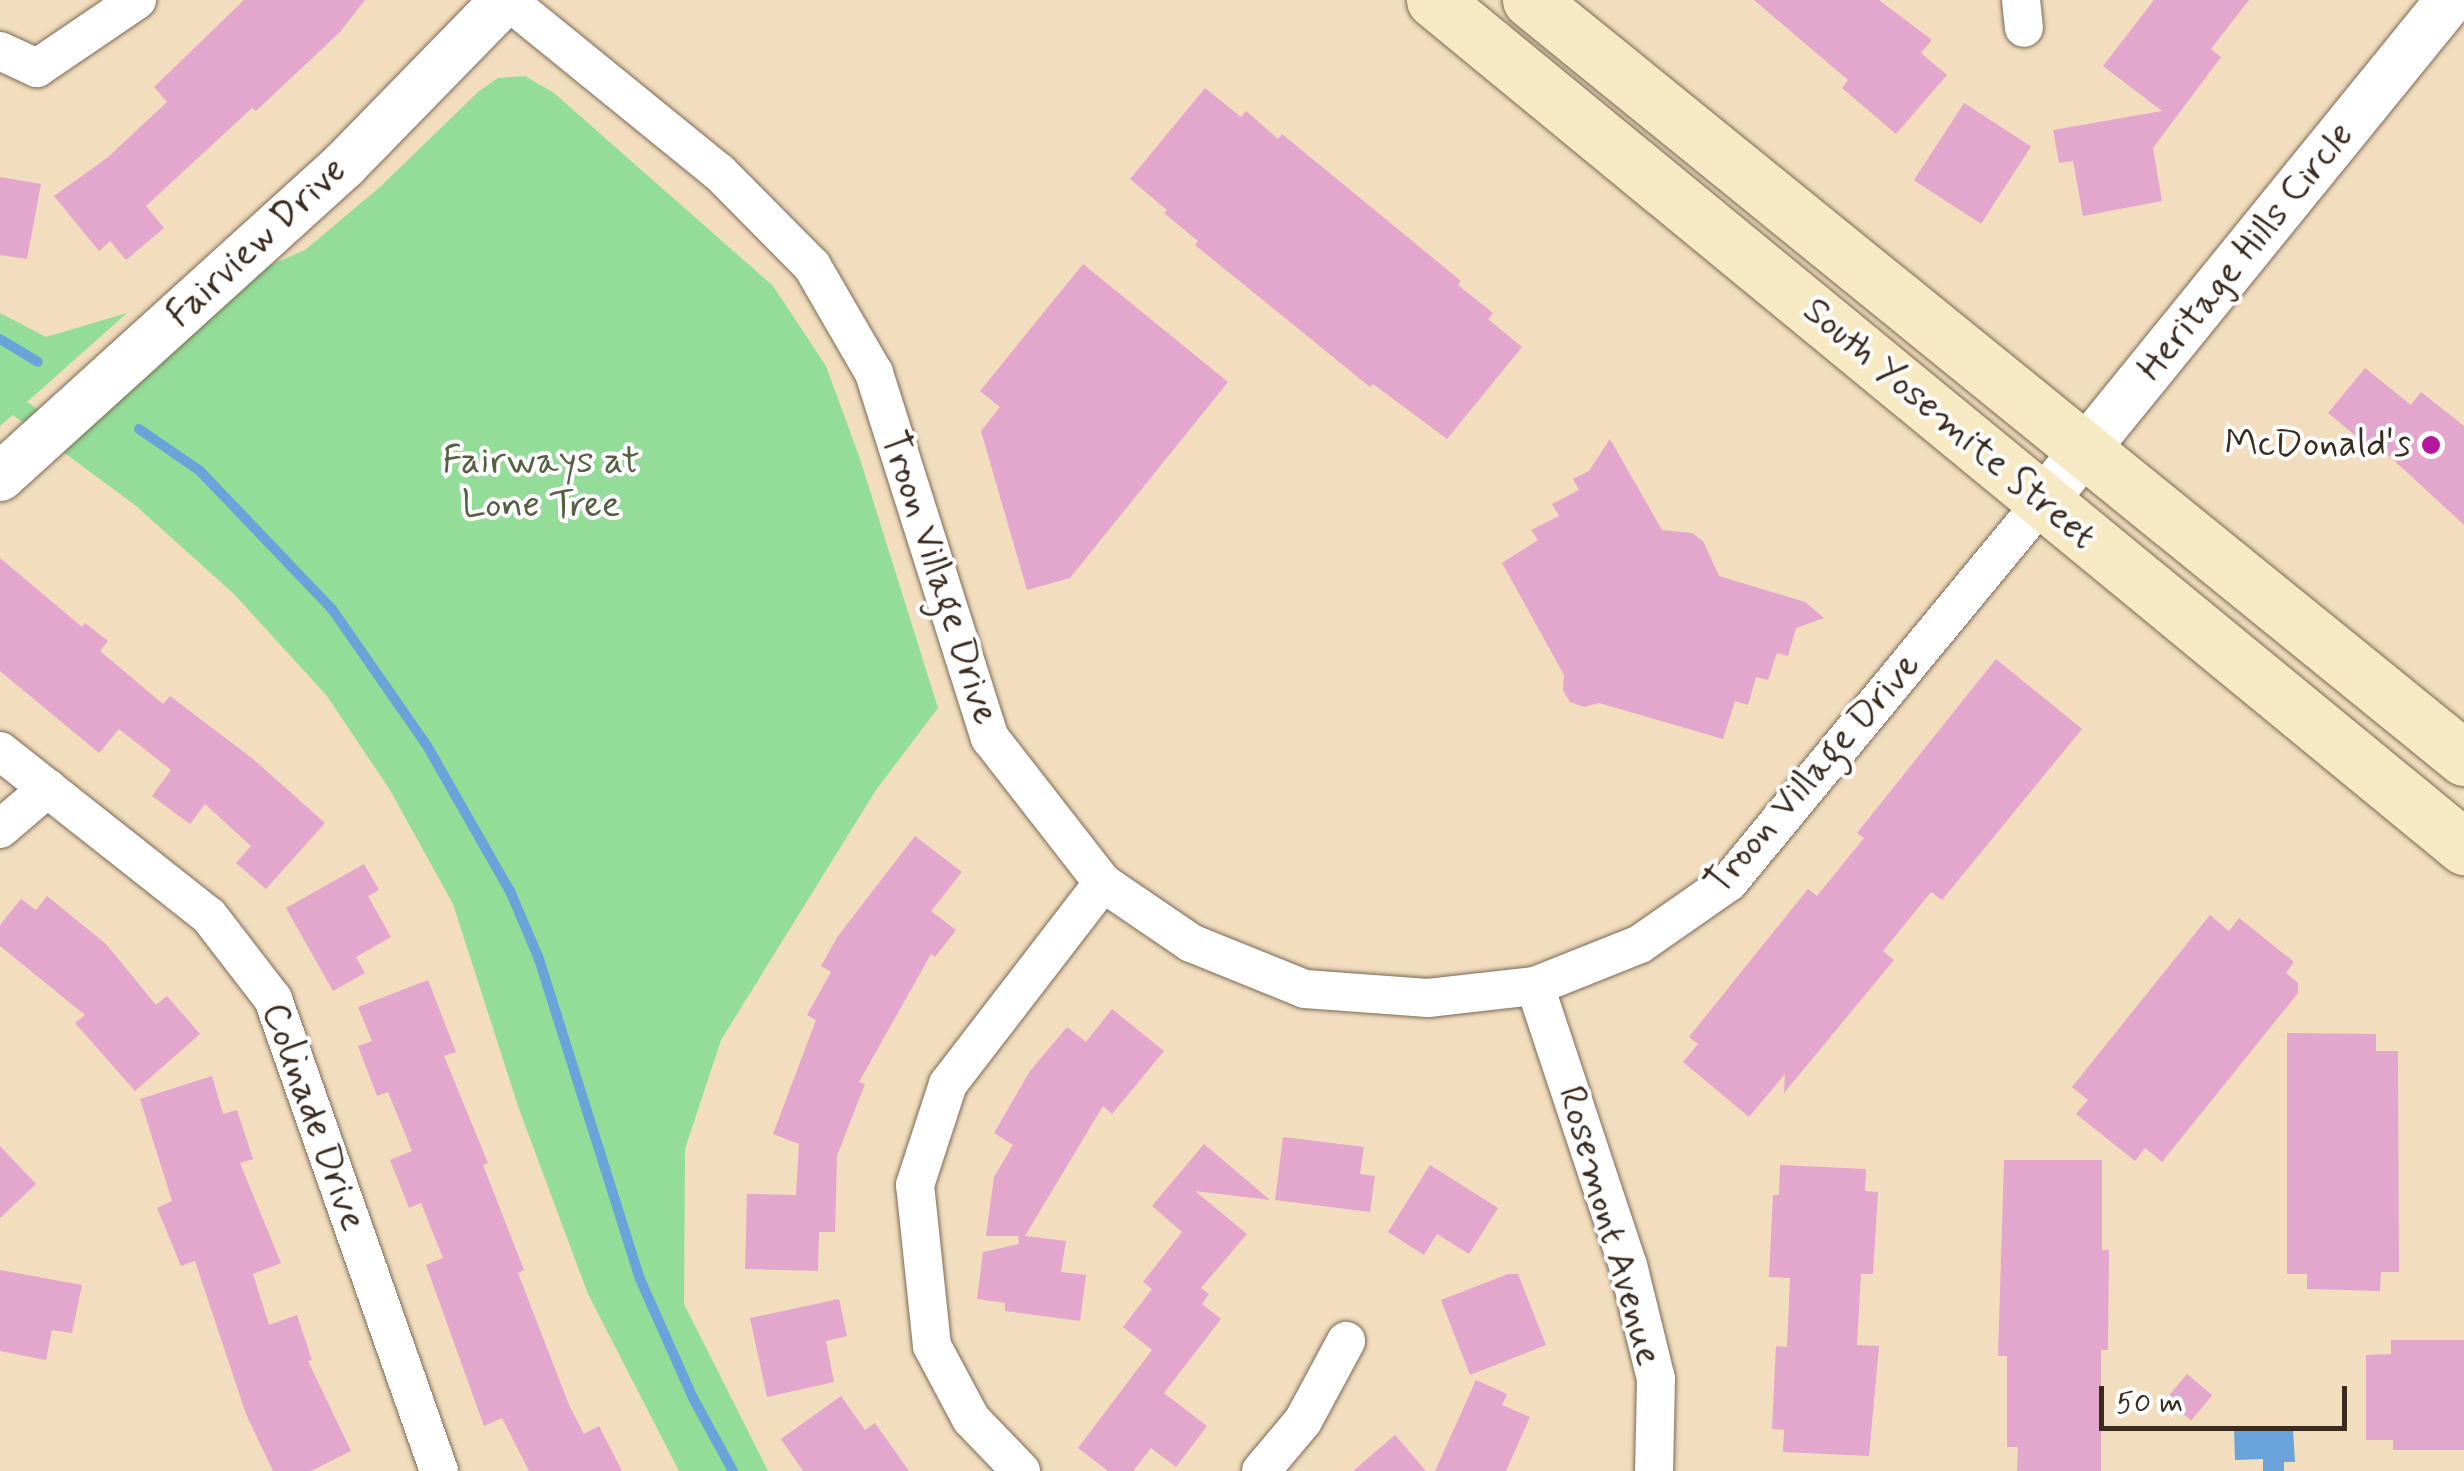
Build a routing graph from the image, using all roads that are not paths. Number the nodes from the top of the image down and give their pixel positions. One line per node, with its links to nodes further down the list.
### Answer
1 (138, 0): 6 (street)
2 (506, 0): 8 (street, Fairview Drive); 15 (street, Troon Village Drive)
3 (1434, 0): 9 (main road, South Yosemite Street)
4 (1530, 0): 7 (main road, South Yosemite Street)
5 (2450, 0): 7 (street, Heritage Hills Circle)
6 (0, 51)
7 (2086, 450): 9 (street, Heritage Hills Circle); 11 (main road, South Yosemite Street)
8 (0, 477)
9 (2041, 504): 14 (main road, South Yosemite Street); 16 (street, Troon Village Drive)
10 (0, 751): 12 (street, Colinade Drive)
11 (2464, 758)
12 (48, 788): 13 (street); 18 (street, Colinade Drive)
13 (0, 829)
14 (2464, 848)
15 (1103, 883): 16 (street, Troon Village Drive); 19 (street)
16 (1536, 986): 21 (street, Rosemont Avenue)
17 (1346, 1341): 20 (street)
18 (439, 1471)
19 (1021, 1471)
20 (1261, 1471)
21 (1654, 1471)

